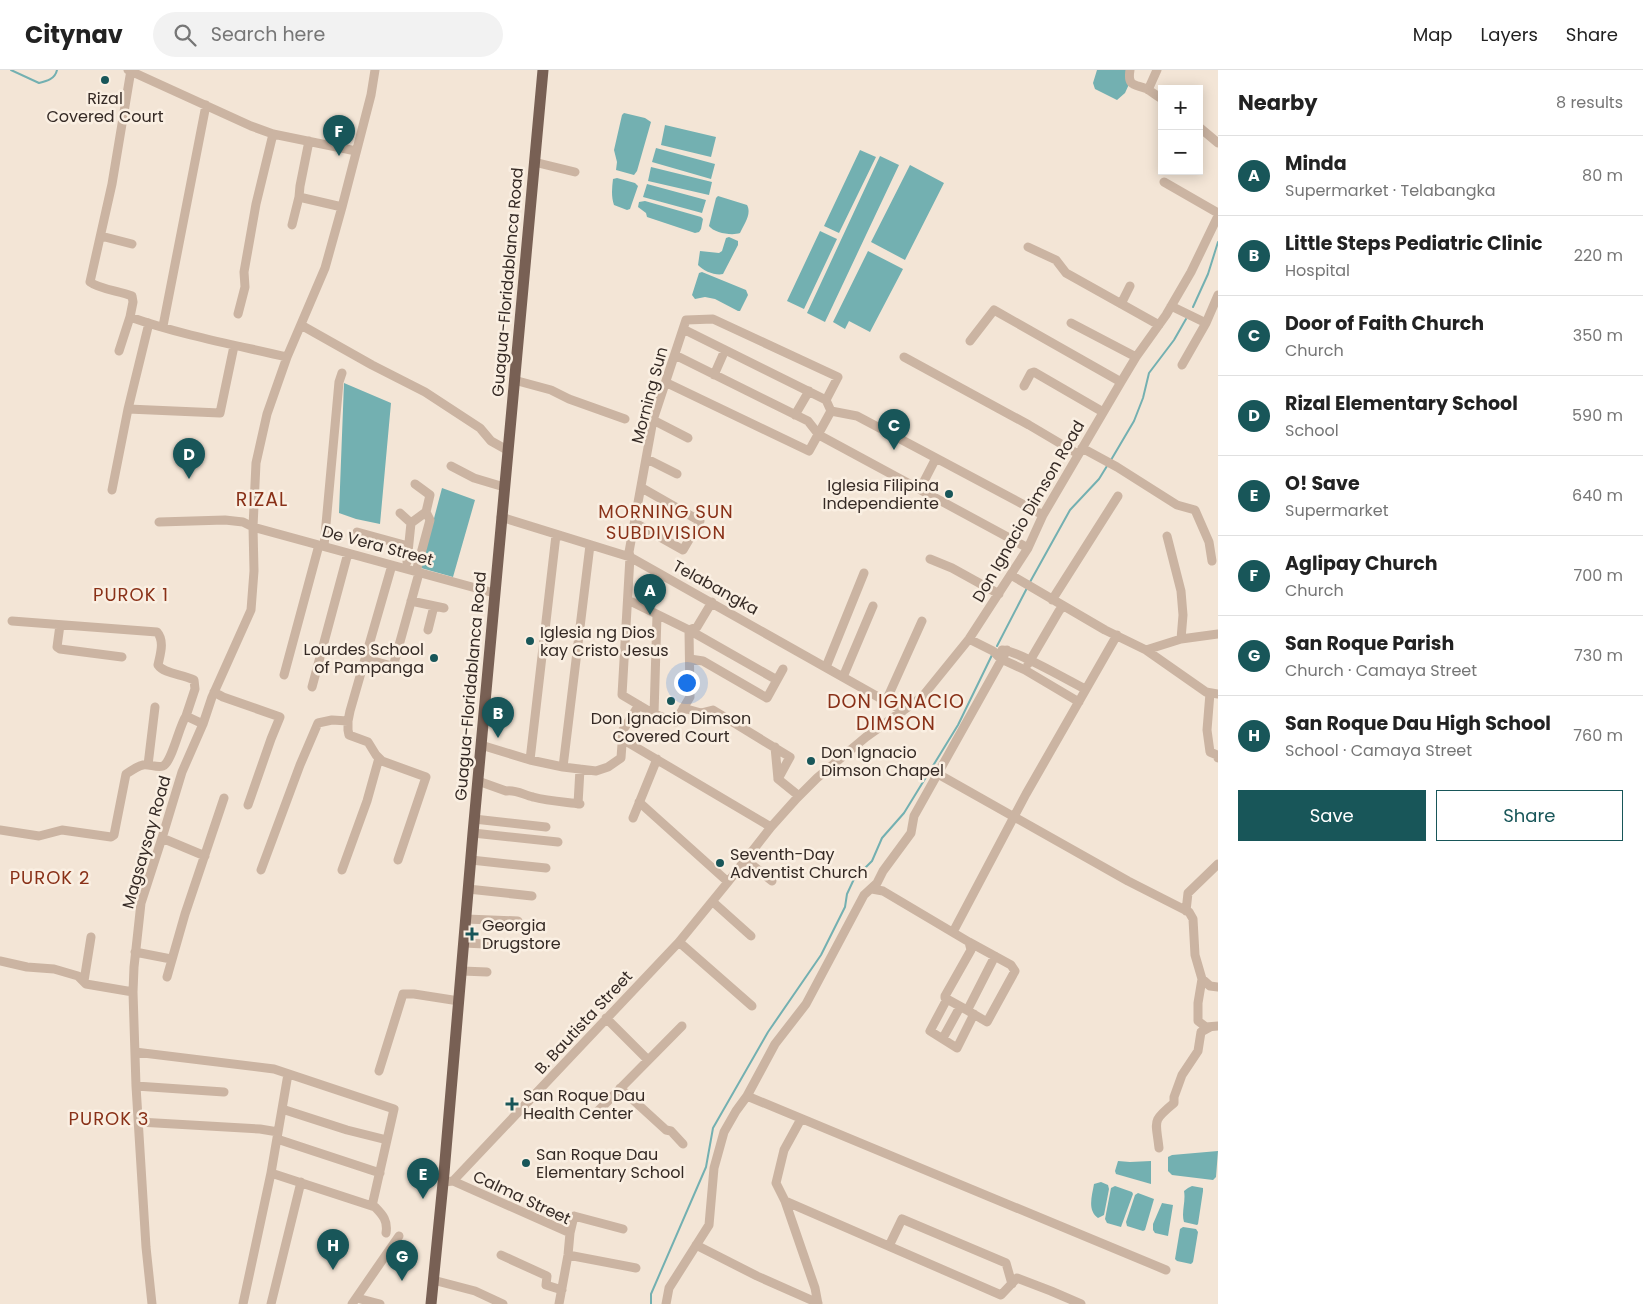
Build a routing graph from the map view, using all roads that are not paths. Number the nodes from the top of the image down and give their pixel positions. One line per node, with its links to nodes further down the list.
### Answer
1 (130, 70): 8 (street); 21 (street)
2 (375, 70): 13 (street, Magsaysay Road)
3 (543, 70): 14 (main road, Guagua-Floridablanca Road)
4 (1130, 70): 6 (street)
5 (1157, 70): 6 (street)
6 (1148, 90): 7 (street)
7 (1158, 96)
8 (206, 105): 10 (street); 35 (street)
9 (1203, 130): 12 (street)
10 (273, 134): 11 (street); 28 (street)
11 (309, 141): 13 (street); 17 (street)
12 (1218, 143)
13 (356, 151): 18 (street, Magsaysay Road)
14 (534, 162): 15 (street); 48 (main road, Guagua-Floridablanca Road)
15 (575, 172)
16 (1164, 182): 19 (street)
17 (299, 196): 18 (street); 20 (street)
18 (342, 207): 33 (street, Magsaysay Road)
19 (1218, 214): 27 (street, Don Ignacio Dimson Road)
20 (292, 226)
21 (101, 236): 22 (street); 29 (street)
22 (132, 244)
23 (1028, 247): 26 (street)
24 (1130, 286): 26 (street)
25 (1218, 295): 31 (street)
26 (1121, 304): 34 (street)
27 (1171, 306): 31 (street); 34 (street, Don Ignacio Dimson Road)
28 (238, 314)
29 (130, 317): 32 (street); 40 (street)
30 (1071, 322): 44 (street)
31 (1206, 323): 45 (street)
32 (149, 324): 35 (street); 54 (street)
33 (301, 325): 42 (street, Magsaysay Road); 62 (street)
34 (1159, 325): 44 (street, Don Ignacio Dimson Road)
35 (163, 326): 38 (street)
36 (683, 329): 39 (street); 41 (street, Morning Sun); 53 (street)
37 (970, 341): 50 (street)
38 (234, 346): 42 (street); 54 (street)
39 (725, 350): 47 (street); 52 (street)
40 (119, 351)
41 (675, 355): 47 (street); 49 (street, Morning Sun)
42 (287, 357): 81 (street, Magsaysay Road)
43 (904, 357): 63 (street)
44 (1136, 357): 50 (street, Don Ignacio Dimson Road)
45 (1182, 365)
46 (342, 373): 86 (street)
47 (714, 375): 57 (street)
48 (514, 380): 58 (street); 62 (main road, Guagua-Floridablanca Road)
49 (667, 382): 59 (street, Morning Sun); 60 (street)
50 (1121, 382): 56 (street, Don Ignacio Dimson Road)
51 (1024, 386): 56 (street)
52 (809, 392): 53 (street); 57 (street)
53 (826, 400): 55 (street)
54 (128, 409): 72 (street)
55 (831, 411): 60 (street); 64 (street)
56 (1103, 412): 63 (street, Don Ignacio Dimson Road)
57 (795, 415): 60 (street)
58 (625, 419)
59 (654, 420): 61 (street); 65 (street, Morning Sun)
60 (819, 435): 71 (street)
61 (688, 438)
62 (508, 450): 69 (main road, Guagua-Floridablanca Road)
63 (1080, 451): 76 (street, Don Ignacio Dimson Road); 92 (street)
64 (936, 458): 71 (street); 76 (street)
65 (647, 459): 67 (street); 70 (street, Morning Sun)
66 (452, 466): 69 (street)
67 (677, 474)
68 (415, 484): 74 (street)
69 (504, 487): 77 (main road, Guagua-Floridablanca Road)
70 (642, 488): 80 (street, Morning Sun); 80 (street)
71 (920, 489): 88 (street)
72 (112, 490)
73 (1118, 496): 101 (street)
74 (426, 512): 79 (street); 95 (street)
75 (400, 513): 79 (street)
76 (1044, 515): 88 (street, Don Ignacio Dimson Road)
77 (501, 516): 83 (street, Telabangka); 98 (main road, Guagua-Floridablanca Road)
78 (159, 522): 81 (street, De Vera Street)
79 (411, 523): 87 (street)
80 (635, 523): 90 (street, Morning Sun)
81 (253, 527): 86 (street, De Vera Street); 136 (street, Magsaysay Road)
82 (357, 532): 87 (street)
83 (556, 534): 85 (street, Telabangka); 154 (street)
84 (1166, 536): 117 (street)
85 (590, 545): 90 (street, Telabangka); 156 (street)
86 (322, 546): 89 (street, De Vera Street); 131 (street)
87 (408, 546): 94 (street)
88 (1028, 548): 97 (street, Don Ignacio Dimson Road)
89 (348, 553): 93 (street, De Vera Street); 134 (street)
90 (630, 557): 100 (street, Morning Sun); 103 (street, Telabangka)
91 (930, 559): 99 (street)
92 (1212, 561)
93 (392, 565): 94 (street, De Vera Street); 122 (street)
94 (406, 565): 95 (street, De Vera Street)
95 (418, 572): 98 (street, De Vera Street); 102 (street)
96 (864, 573): 127 (street)
97 (1012, 575): 99 (street, Don Ignacio Dimson Road); 101 (street)
98 (494, 593): 149 (main road, Guagua-Floridablanca Road)
99 (999, 594): 116 (street, Don Ignacio Dimson Road)
100 (628, 600): 108 (street); 140 (street, Morning Sun)
101 (1052, 600): 106 (street)
102 (411, 602): 104 (street); 126 (street)
103 (712, 602): 113 (street); 127 (street, Telabangka)
104 (434, 606): 107 (street); 112 (street)
105 (874, 606): 132 (street)
106 (1063, 606): 115 (street); 125 (street)
107 (444, 608)
108 (657, 615): 113 (street); 144 (street)
109 (12, 620): 111 (street)
110 (922, 621): 138 (street)
111 (60, 625): 121 (street); 145 (street)
112 (428, 630)
113 (688, 630): 123 (street); 133 (street)
114 (1218, 634): 117 (street)
115 (1117, 635): 119 (street); 135 (street)
116 (969, 639): 120 (street); 143 (street, Don Ignacio Dimson Road)
117 (1181, 639): 119 (street)
118 (1007, 650): 120 (street); 124 (street); 125 (street)
119 (1146, 650): 137 (street)
120 (993, 651): 124 (street)
121 (122, 656)
122 (366, 659): 126 (street); 146 (street)
123 (690, 659): 133 (street); 142 (street)
124 (1001, 659): 130 (street); 158 (street)
125 (1030, 661): 130 (street); 135 (street)
126 (393, 667): 128 (street)
127 (826, 667): 132 (street, Telabangka)
128 (403, 669)
129 (783, 669): 133 (street)
130 (1025, 670): 139 (street)
131 (284, 675)
132 (843, 677): 138 (street, Telabangka)
133 (777, 680)
134 (312, 687)
135 (1085, 689): 139 (street)
136 (214, 692): 147 (street, Magsaysay Road); 164 (street)
137 (1214, 693): 152 (street)
138 (886, 701): 143 (street, Telabangka)
139 (1079, 702): 165 (street)
140 (639, 705): 144 (street); 148 (street)
141 (155, 706): 155 (street)
142 (683, 708): 144 (street); 150 (street)
143 (903, 712): 161 (street, Don Ignacio Dimson Road)
144 (654, 714)
145 (186, 716): 147 (street); 155 (street)
146 (348, 721): 151 (street); 180 (street)
147 (203, 724): 172 (street, Magsaysay Road)
148 (622, 739): 153 (street); 157 (street)
149 (481, 745): 154 (street); 160 (main road, Guagua-Floridablanca Road)
150 (775, 747): 159 (street); 159 (street)
151 (379, 758): 175 (street); 181 (street)
152 (1218, 758)
153 (657, 759): 163 (street); 169 (street)
154 (530, 760): 156 (street)
155 (148, 765): 170 (street)
156 (563, 767): 157 (street)
157 (580, 769): 160 (street)
158 (938, 774): 165 (street); 185 (street)
159 (778, 779): 161 (street)
160 (478, 781): 167 (main road, Guagua-Floridablanca Road)
161 (799, 796): 169 (street, Don Ignacio Dimson Road)
162 (224, 798): 174 (street)
163 (640, 802): 166 (street); 183 (street)
164 (248, 805)
165 (1015, 816): 188 (street); 191 (street)
166 (633, 818)
167 (474, 819): 168 (street); 171 (main road, Guagua-Floridablanca Road)
168 (546, 827)
169 (771, 827): 177 (street, Don Ignacio Dimson Road)
170 (0, 830)
171 (473, 833): 173 (street); 176 (main road, Guagua-Floridablanca Road)
172 (162, 838): 174 (street); 198 (street, Magsaysay Road)
173 (558, 842)
174 (205, 856): 200 (street)
175 (398, 860)
176 (471, 860): 179 (street); 184 (main road, Guagua-Floridablanca Road)
177 (746, 860): 182 (street); 183 (street, Don Ignacio Dimson Road)
178 (1218, 864): 188 (street)
179 (546, 868)
180 (261, 870)
181 (342, 870)
182 (772, 881)
183 (728, 882): 187 (street, Don Ignacio Dimson Road)
184 (468, 889): 186 (street); 189 (main road, Guagua-Floridablanca Road)
185 (872, 889): 191 (street); 225 (street)
186 (532, 896)
187 (713, 902): 192 (street); 194 (street, Don Ignacio Dimson Road)
188 (1186, 911): 205 (street)
189 (466, 918): 190 (street); 196 (main road, Guagua-Floridablanca Road)
190 (518, 921)
191 (953, 932): 195 (street)
192 (751, 936)
193 (91, 937): 206 (street)
194 (679, 942): 211 (street); 214 (street, B. Bautista Street)
195 (970, 942): 199 (street); 209 (street)
196 (464, 943): 197 (street); 202 (main road, Guagua-Floridablanca Road)
197 (523, 946)
198 (135, 952): 200 (street); 208 (street, Magsaysay Road)
199 (995, 956): 212 (street); 213 (street)
200 (171, 959): 204 (street)
201 (0, 961): 206 (street)
202 (462, 970): 203 (street); 210 (main road, Guagua-Floridablanca Road)
203 (487, 972)
204 (167, 977)
205 (1202, 978): 207 (street); 216 (street)
206 (84, 981): 208 (street)
207 (1218, 987)
208 (133, 992): 218 (street, Magsaysay Road)
209 (947, 999): 212 (street); 217 (street)
210 (459, 1001): 220 (street); 237 (main road, Guagua-Floridablanca Road)
211 (752, 1006)
212 (963, 1008): 213 (street); 217 (street)
213 (974, 1014): 217 (street)
214 (606, 1018): 219 (street); 237 (street, B. Bautista Street)
215 (682, 1026): 219 (street)
216 (1214, 1027): 233 (street)
217 (943, 1038)
218 (134, 1052): 221 (street); 222 (street, Magsaysay Road)
219 (648, 1060): 223 (street)
220 (379, 1071)
221 (288, 1074): 226 (street); 231 (street)
222 (136, 1086): 224 (street); 229 (street, Magsaysay Road)
223 (620, 1088): 227 (street); 232 (street)
224 (224, 1092)
225 (747, 1096): 228 (street); 244 (street)
226 (282, 1109): 230 (street); 231 (street)
227 (597, 1112)
228 (801, 1119): 238 (street); 249 (street)
229 (138, 1122): 230 (street); 254 (street, Magsaysay Road)
230 (278, 1136): 234 (street); 235 (street)
231 (387, 1140): 234 (street)
232 (683, 1144)
233 (1159, 1148)
234 (380, 1172): 239 (street)
235 (271, 1173): 236 (street); 255 (street)
236 (301, 1182): 239 (street); 256 (street)
237 (448, 1182): 242 (street, Calma Street); 250 (main road, Guagua-Floridablanca Road)
238 (785, 1201): 245 (street); 262 (street)
239 (372, 1206): 241 (street)
240 (624, 1229): 242 (street)
241 (386, 1233)
242 (570, 1233): 247 (street, Calma Street)
243 (399, 1236): 253 (street)
244 (696, 1245): 261 (street); 262 (street)
245 (889, 1246): 251 (street); 251 (street)
246 (501, 1255): 252 (street)
247 (568, 1255): 248 (street); 252 (street, Calma Street)
248 (636, 1268)
249 (1166, 1270)
250 (433, 1280): 258 (main road, Guagua-Floridablanca Road); 259 (street)
251 (1012, 1284): 263 (street)
252 (562, 1290): 260 (street, Calma Street)
253 (354, 1301): 257 (street)
254 (152, 1304)
255 (243, 1304)
256 (271, 1304)
257 (380, 1304)
258 (431, 1304)
259 (504, 1304)
260 (559, 1304)
261 (666, 1304)
262 (818, 1304)
263 (1081, 1304)

